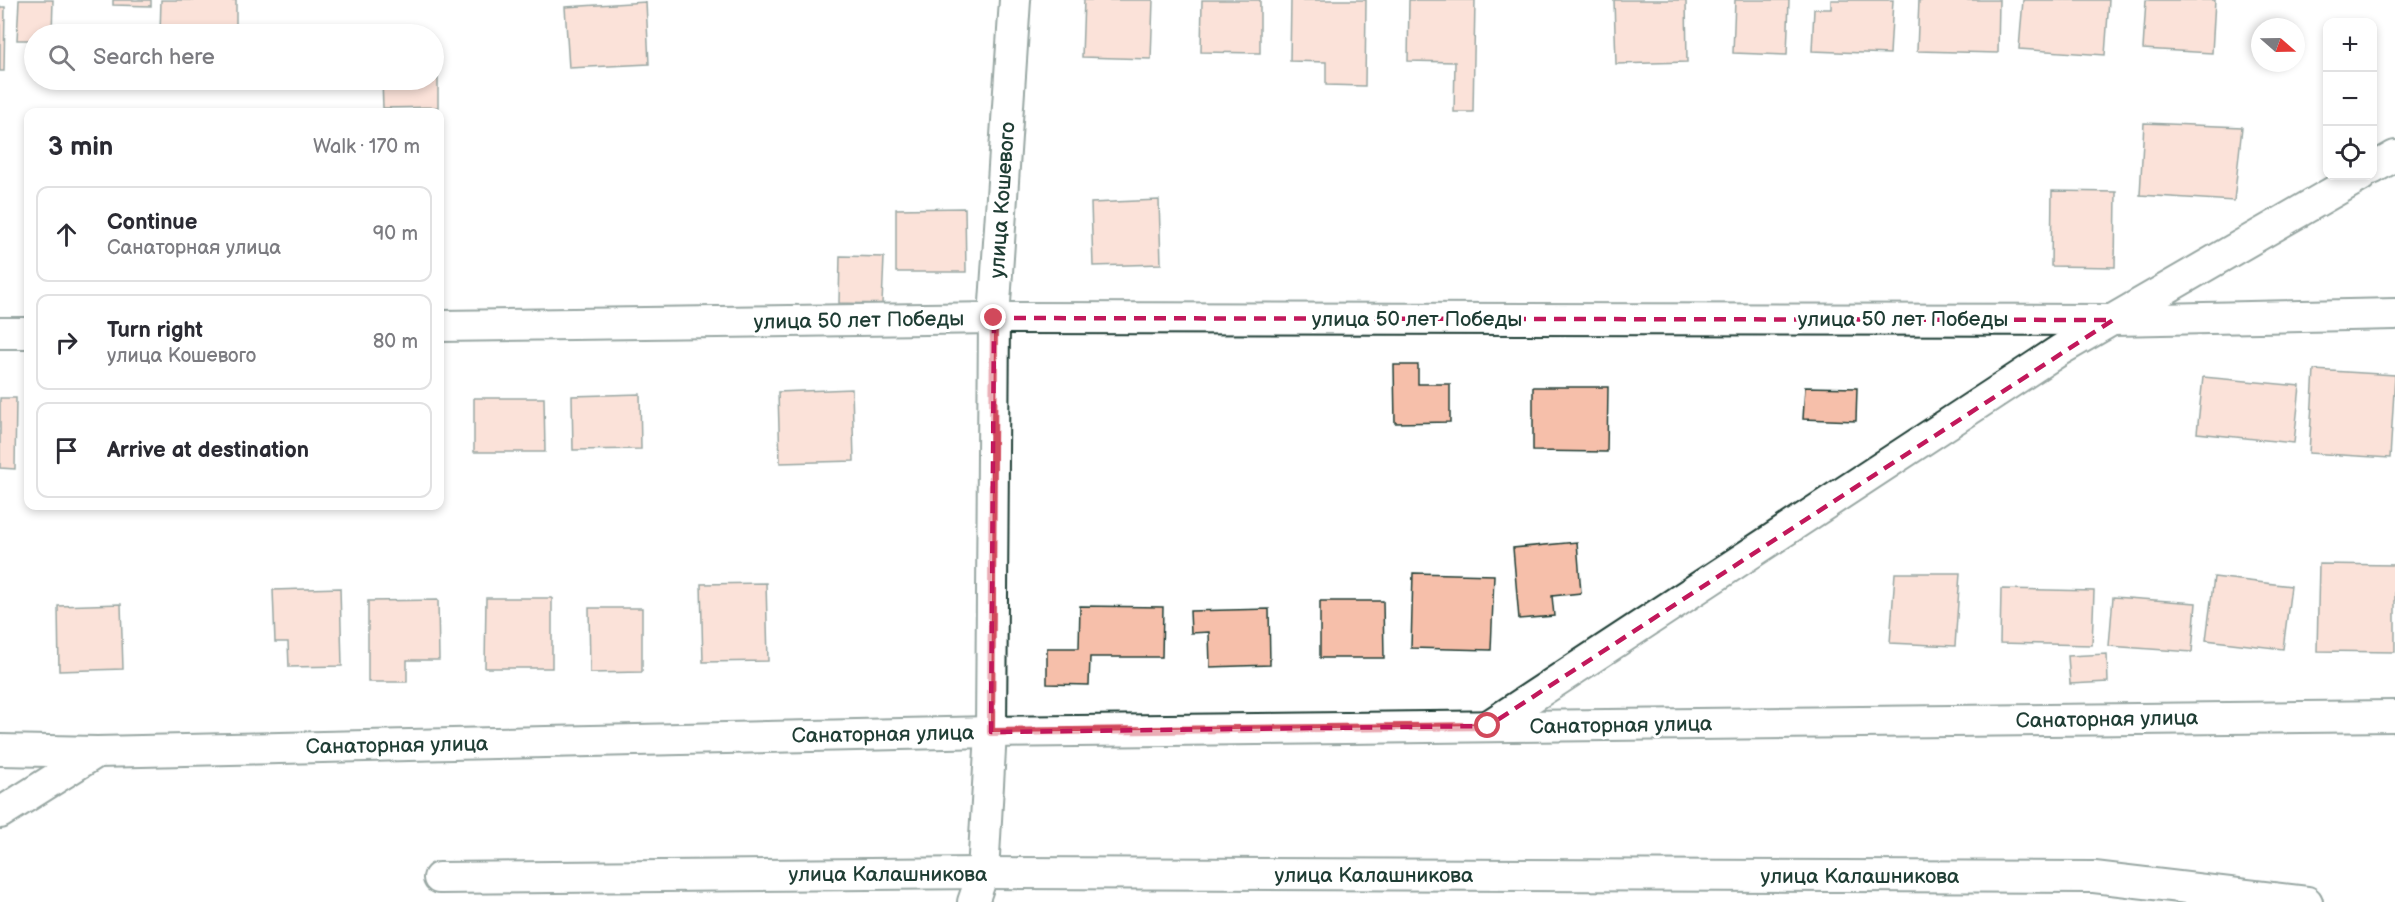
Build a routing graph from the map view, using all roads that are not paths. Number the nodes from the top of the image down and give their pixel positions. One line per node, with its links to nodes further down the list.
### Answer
1 (1016, 0): 6 (street, улица Кошевого)
2 (2395, 156): 3 (street)
3 (2377, 167)
4 (2354, 180): 7 (street)
5 (2395, 314): 7 (street, улица 50 лет Победы)
6 (994, 318): 7 (street, улица 50 лет Победы); 8 (street, улица 50 лет Победы); 13 (street, улица Кошевого)
7 (2113, 320): 12 (street)
8 (444, 327)
9 (0, 333): 10 (street)
10 (24, 333)
11 (2395, 716): 12 (street, Санаторная улица)
12 (1488, 726): 13 (street, Санаторная улица)
13 (991, 732): 15 (street, Санаторная улица); 17 (street, улица Кошевого)
14 (0, 750): 15 (street, Санаторная улица)
15 (97, 752): 16 (street)
16 (0, 813)
17 (983, 873): 18 (street, улица Калашникова); 19 (street, улица Кошевого); 20 (street, улица Калашникова)
18 (439, 878)
19 (973, 902)
20 (2307, 902)

